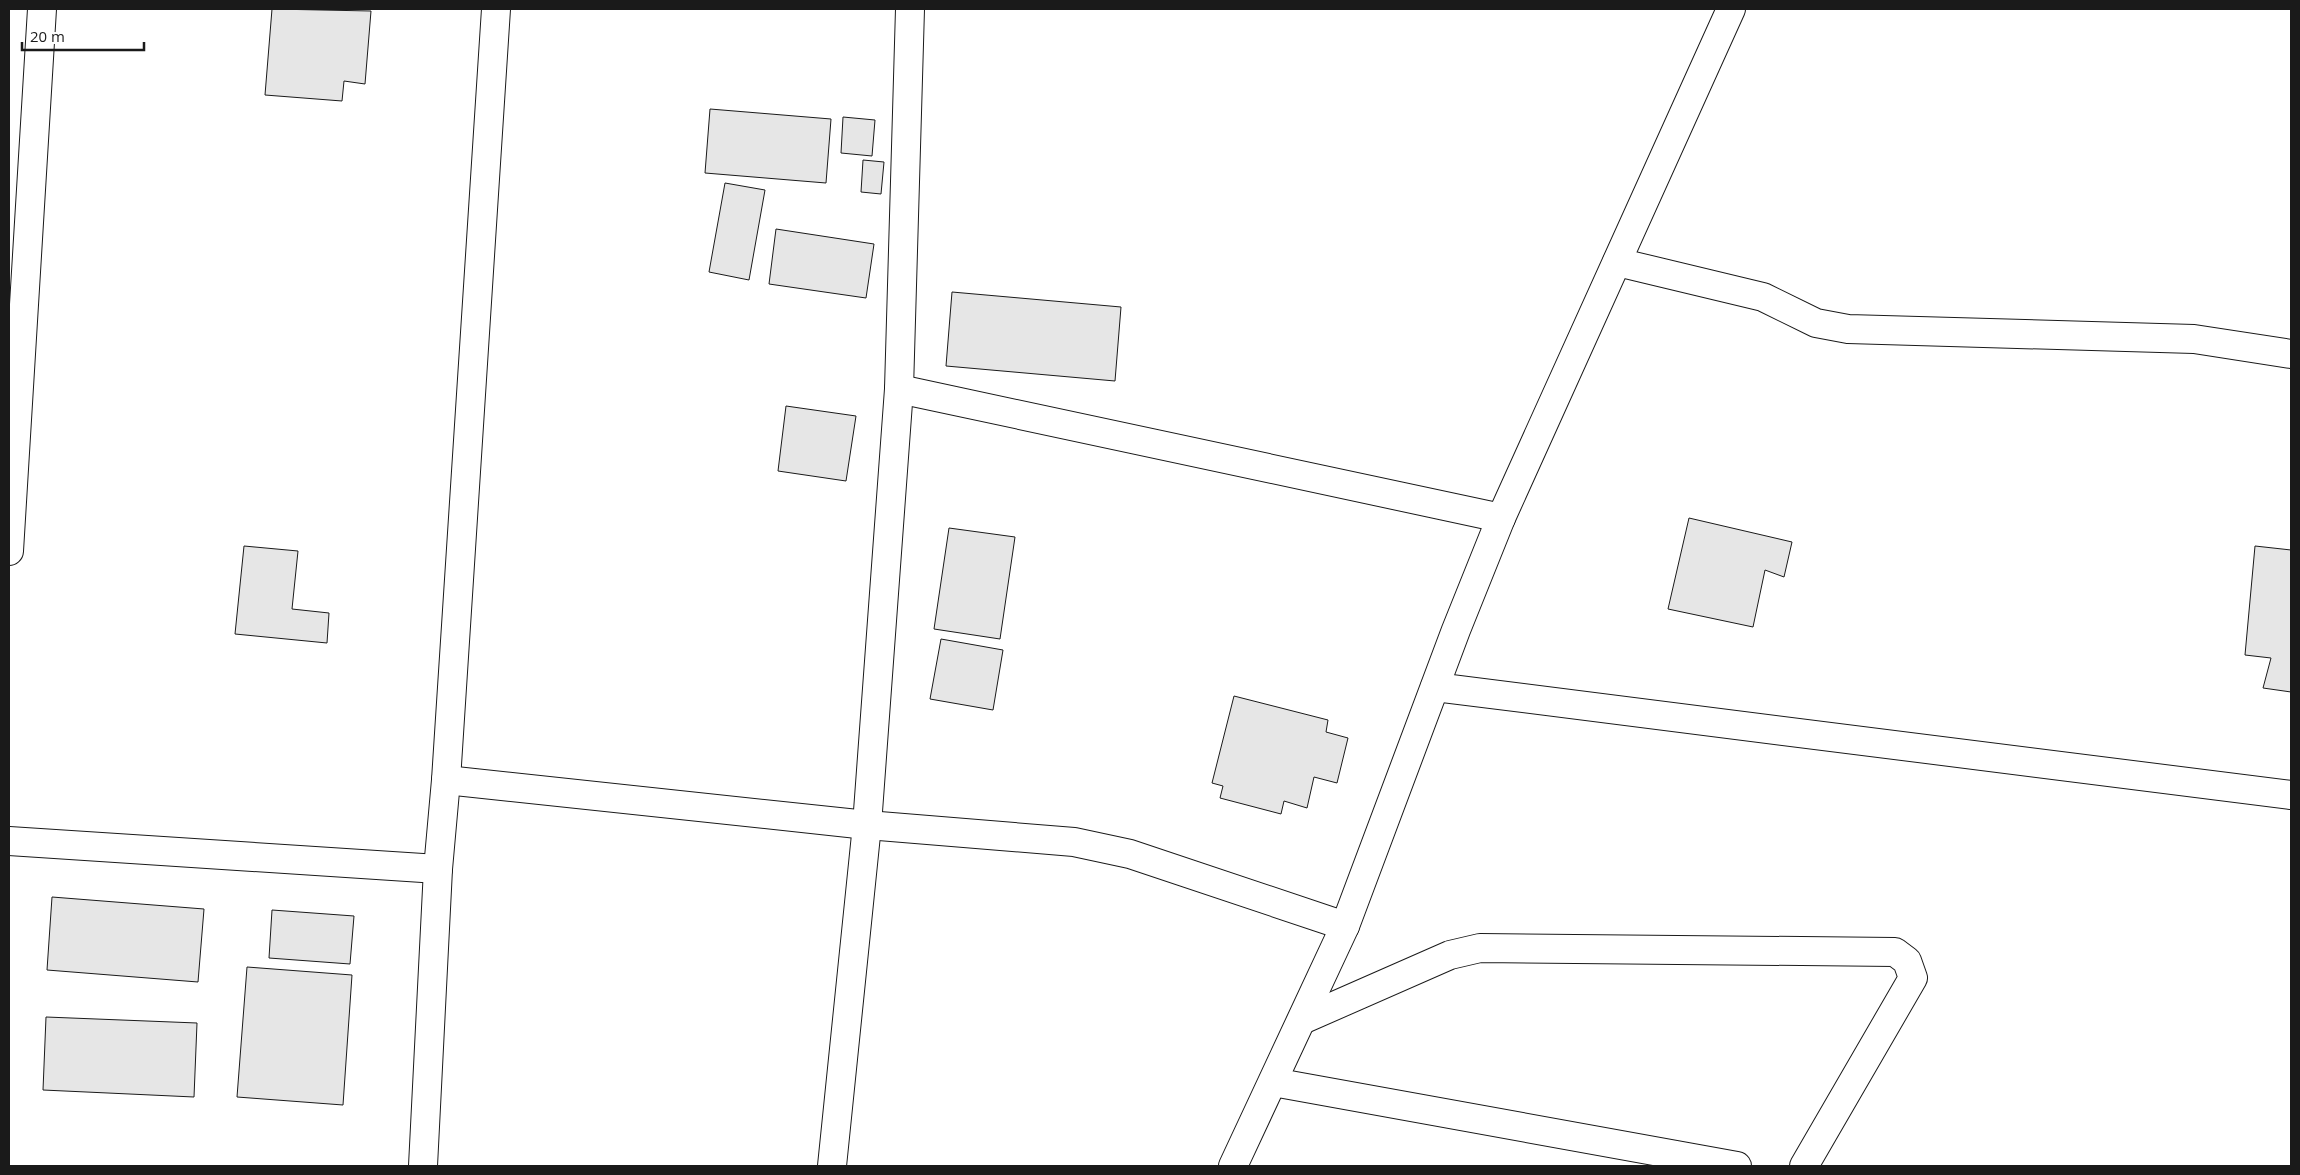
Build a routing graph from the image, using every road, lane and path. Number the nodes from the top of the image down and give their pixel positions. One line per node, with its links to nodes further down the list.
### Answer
1 (42, 9): 9 (street)
2 (496, 9): 11 (street)
3 (910, 9): 7 (street)
4 (1731, 9): 5 (street)
5 (1617, 262): 6 (street); 8 (street)
6 (2291, 354)
7 (900, 389): 8 (street); 13 (street)
8 (1501, 518): 10 (street)
9 (9, 550)
10 (1435, 687): 12 (street); 16 (street)
11 (446, 780): 13 (street); 15 (street)
12 (2291, 795)
13 (867, 825): 16 (street); 20 (street)
14 (9, 841): 15 (street)
15 (438, 869): 19 (street)
16 (1345, 926): 17 (street)
17 (1302, 1020): 18 (street); 23 (street)
18 (1273, 1082): 21 (street); 22 (street)
19 (423, 1166)
20 (832, 1166)
21 (1233, 1166)
22 (1737, 1166)
23 (1804, 1166)

